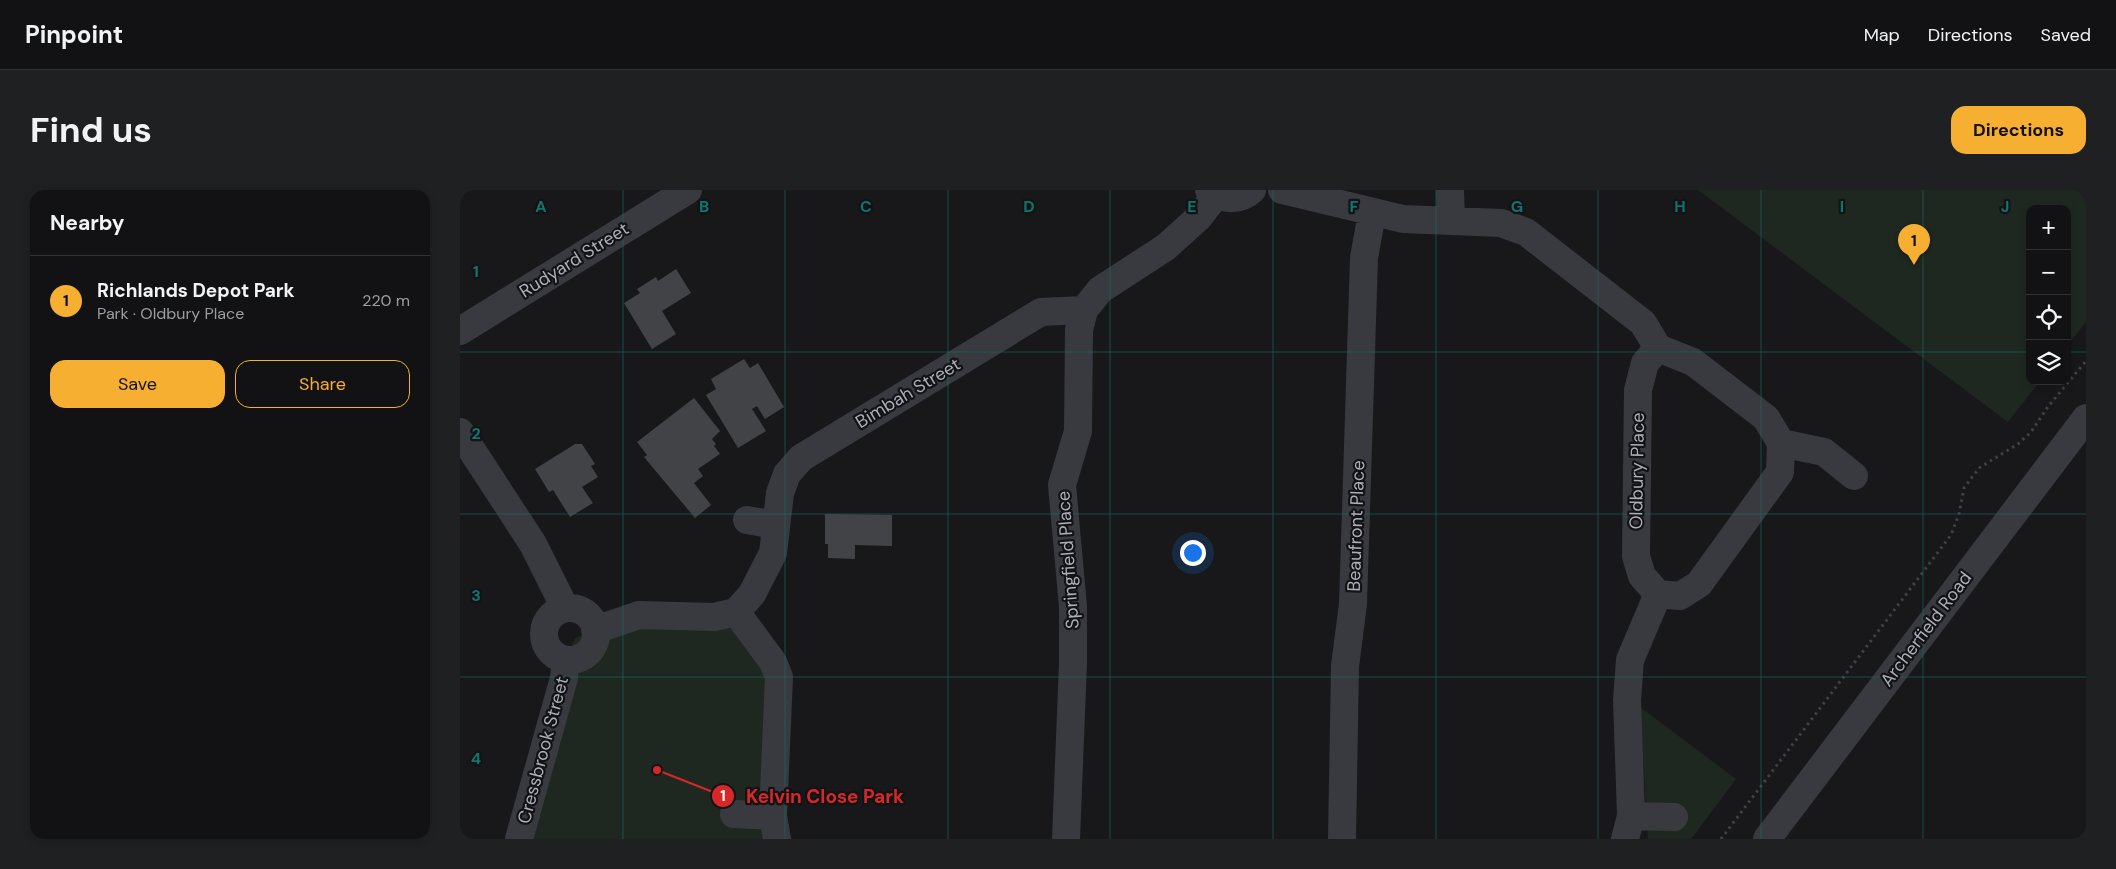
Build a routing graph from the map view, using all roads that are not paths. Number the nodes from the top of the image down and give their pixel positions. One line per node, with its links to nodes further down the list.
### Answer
1 (688, 190): 9 (street, Rudyard Street)
2 (1252, 190): 5 (street, Springfield Place)
3 (1282, 190): 6 (street)
4 (1450, 190): 7 (street)
5 (1213, 193): 8 (street, Springfield Place)
6 (1372, 213): 7 (street); 28 (street, Beaufront Place)
7 (1451, 221): 10 (street)
8 (1084, 310): 16 (street, Bimbah Street); 27 (street, Springfield Place)
9 (460, 331)
10 (1658, 348): 13 (street); 17 (street, Oldbury Place)
11 (2086, 418): 29 (street, Archerfield Road)
12 (460, 432): 18 (street)
13 (1781, 443): 14 (street); 17 (street)
14 (1854, 476)
15 (746, 520): 16 (street)
16 (776, 525): 19 (street, Bimbah Street)
17 (1658, 594): 25 (street)
18 (565, 608): 20 (street); 21 (street)
19 (736, 612): 20 (street); 24 (street)
20 (596, 630): 21 (street)
21 (566, 660): 26 (street, Cressbrook Street)
22 (734, 814): 24 (street)
23 (1674, 817): 25 (street)
24 (775, 827)
25 (1628, 828)
26 (519, 839)
27 (1066, 839)
28 (1342, 839)
29 (1767, 839)

